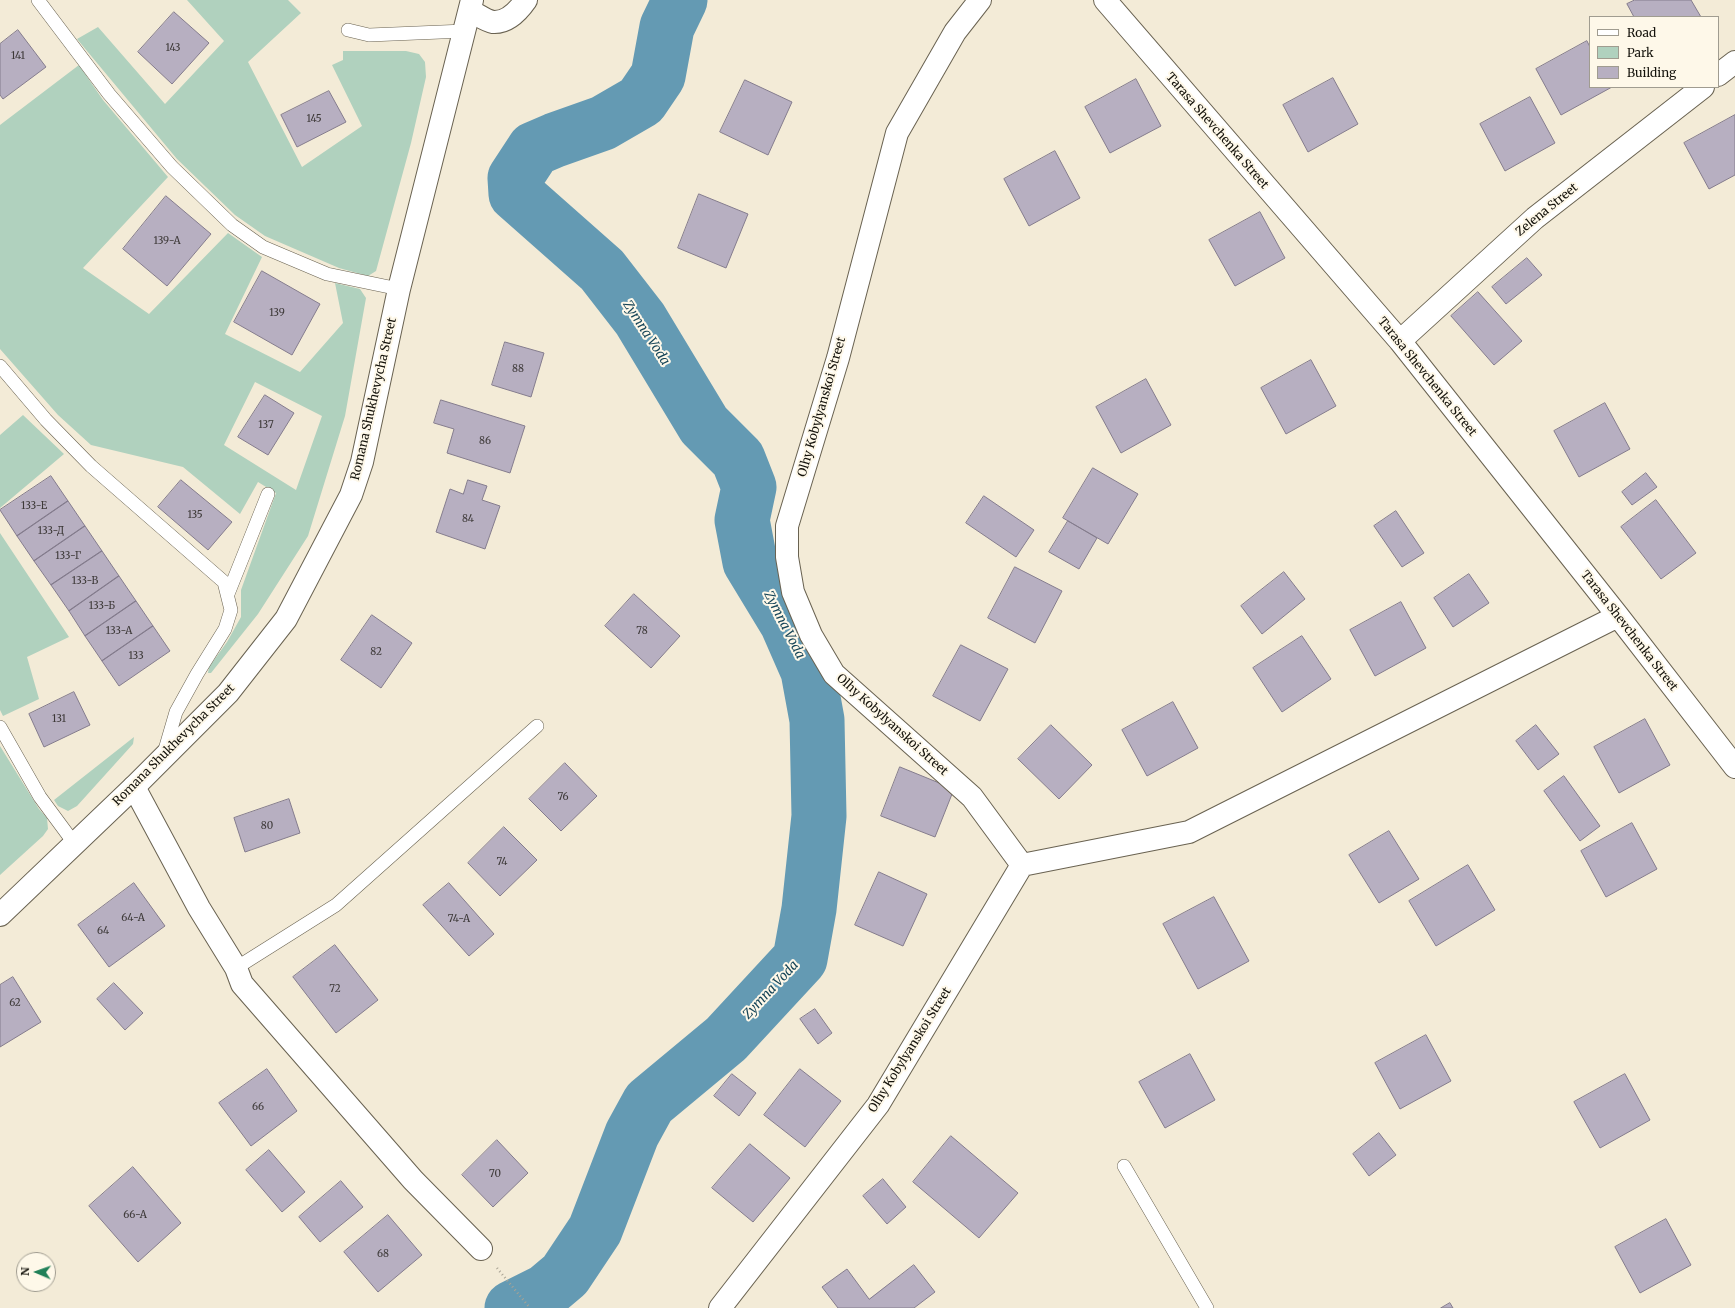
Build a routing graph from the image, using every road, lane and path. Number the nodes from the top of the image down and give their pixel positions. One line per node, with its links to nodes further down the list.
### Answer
1 (38, 0): 10 (lane)
2 (526, 0): 5 (street)
3 (980, 0): 22 (street, Olhy Kobylyanskoi Street)
4 (1105, 0): 11 (street, Tarasa Shevchenka Street)
5 (469, 14): 6 (lane); 10 (street, Romana Shukhevycha Street)
6 (348, 30)
7 (1735, 62): 8 (street)
8 (1719, 74)
9 (1702, 88): 11 (street, Zelena Street)
10 (399, 289): 18 (street, Romana Shukhevycha Street)
11 (1400, 341): 15 (street, Tarasa Shevchenka Street)
12 (0, 366): 14 (lane)
13 (268, 494): 14 (lane)
14 (228, 594): 18 (lane)
15 (1618, 616): 19 (street, Tarasa Shevchenka Street); 22 (street)
16 (537, 726): 24 (lane)
17 (0, 727): 21 (lane)
18 (162, 757): 20 (street, Romana Shukhevycha Street)
19 (1735, 767)
20 (134, 787): 21 (street, Romana Shukhevycha Street); 24 (street)
21 (74, 843): 23 (street, Romana Shukhevycha Street)
22 (1022, 865): 28 (street, Olhy Kobylyanskoi Street)
23 (0, 915)
24 (236, 968): 26 (street)
25 (1124, 1166): 29 (lane)
26 (482, 1249): 27 (path)
27 (530, 1308)
28 (720, 1308)
29 (1207, 1308)

